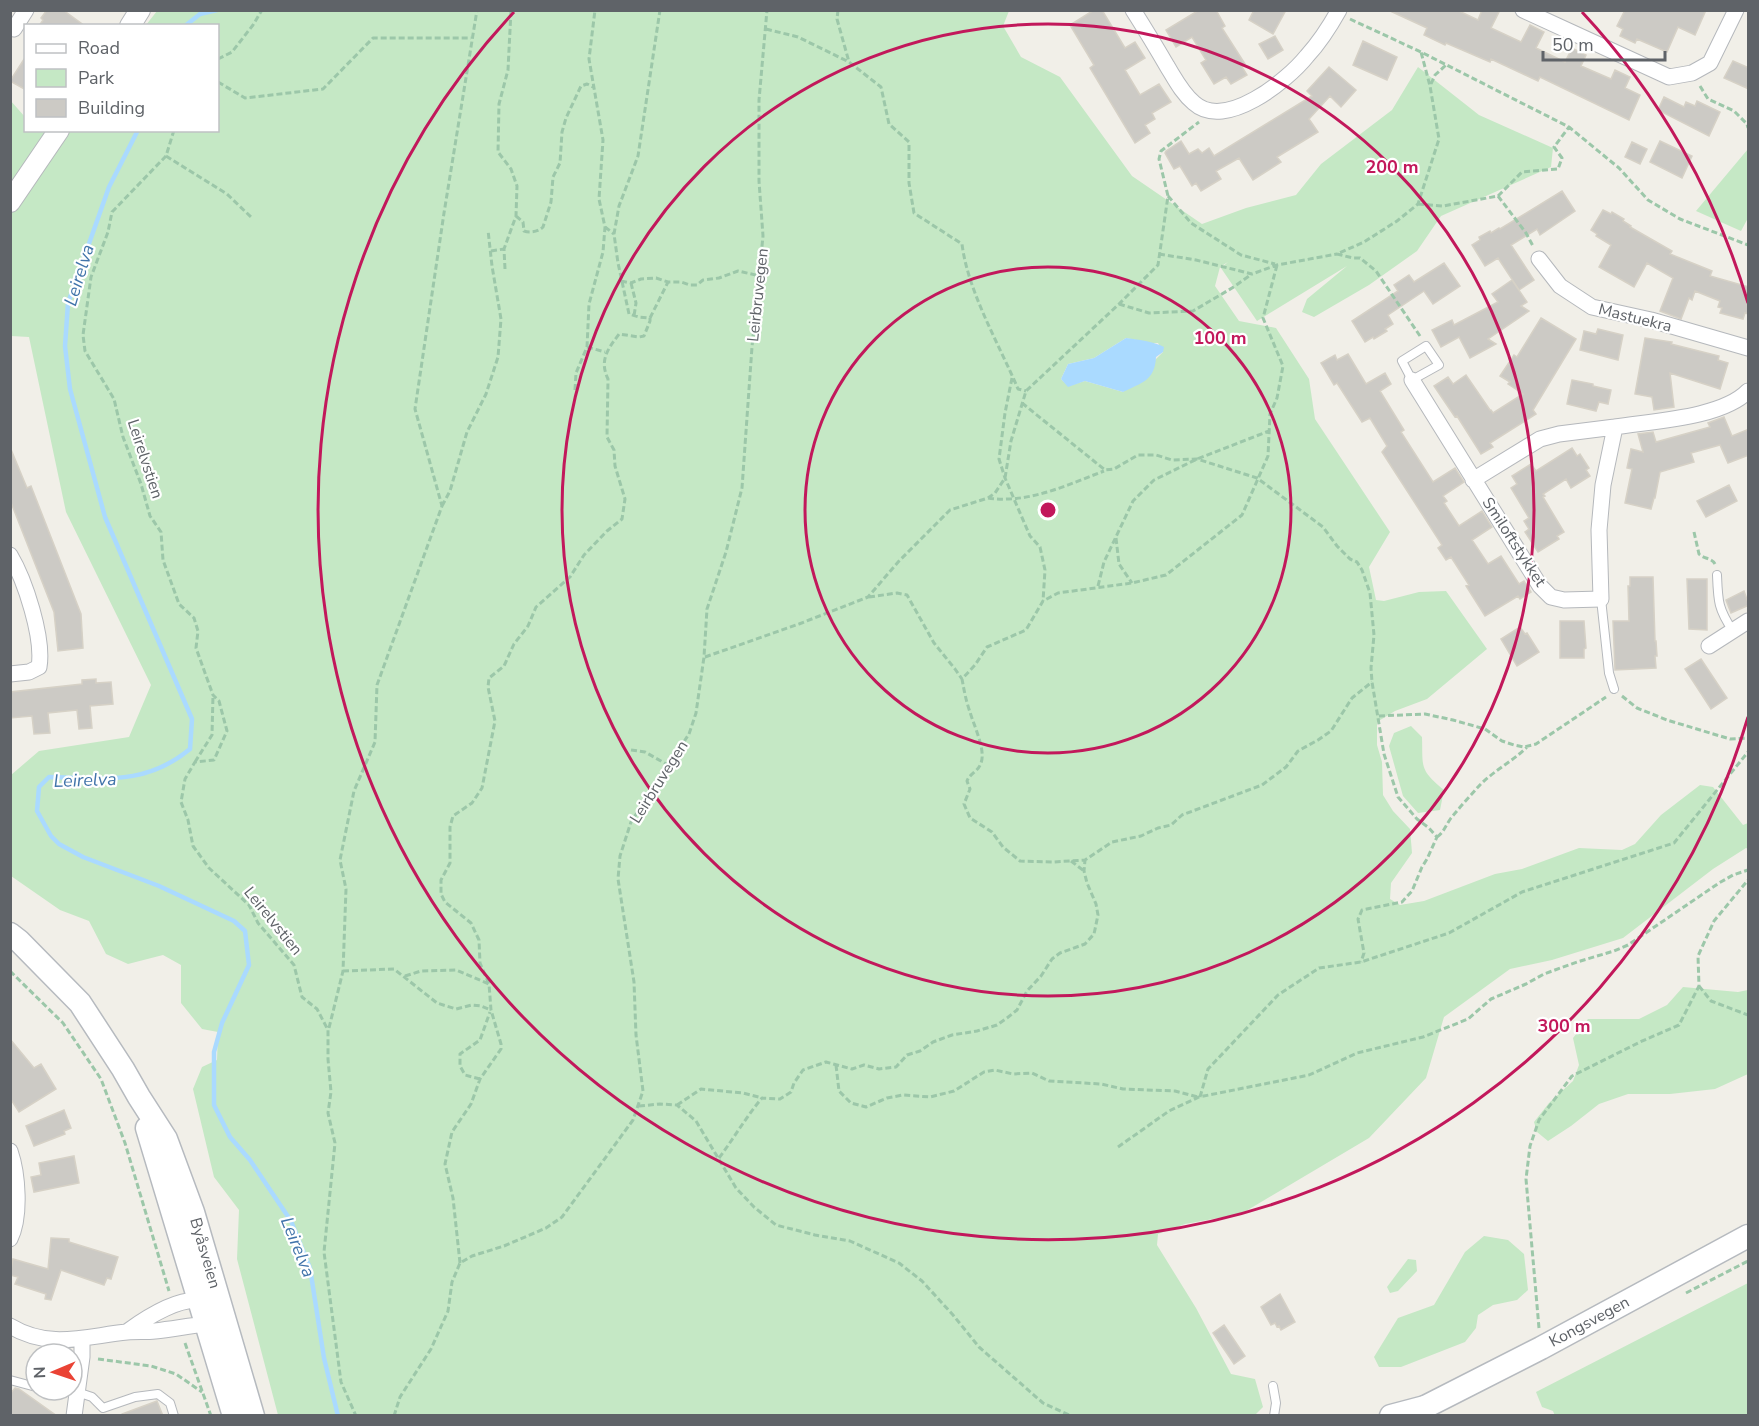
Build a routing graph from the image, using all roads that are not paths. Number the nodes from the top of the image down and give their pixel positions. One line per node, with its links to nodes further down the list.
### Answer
1 (26, 10): 8 (street)
2 (140, 10): 7 (street)
3 (1134, 10): 6 (street)
4 (1523, 10): 5 (street)
5 (1736, 10)
6 (1338, 12)
7 (131, 24)
8 (14, 29)
9 (58, 132): 10 (street)
10 (10, 202)
11 (1539, 259): 12 (street, Mastuekra)
12 (1749, 348)
13 (1413, 380): 13 (lane, Smiloftstykket); 16 (street, Smiloftstykket)
14 (1749, 391): 15 (street, Smiloftstykket)
15 (1615, 427): 16 (street, Smiloftstykket); 19 (street)
16 (1473, 480): 19 (street, Smiloftstykket)
17 (10, 555): 23 (street)
18 (1717, 575): 21 (lane)
19 (1601, 599): 24 (lane)
20 (1749, 621): 21 (street)
21 (1733, 631): 22 (street)
22 (1709, 646)
23 (10, 674)
24 (1614, 689)
25 (10, 934): 26 (main road, Byåsveien)
26 (139, 1097): 30 (main road, Byåsveien); 31 (main road, Byåsveien)
27 (10, 1151): 29 (street)
28 (1749, 1236): 38 (main road, Kongsvegen)
29 (10, 1239)
30 (198, 1299): 31 (street); 32 (main road, Byåsveien); 34 (street)
31 (220, 1306): 32 (street); 42 (main road, Byåsveien)
32 (206, 1324): 34 (street); 41 (main road, Byåsveien)
33 (10, 1326): 35 (street)
34 (128, 1331): 35 (street)
35 (82, 1339)
36 (1273, 1386): 43 (lane)
37 (84, 1394): 39 (lane)
38 (1420, 1411): 44 (main road, Kongsvegen)
39 (101, 1412): 40 (lane)
40 (174, 1416)
41 (234, 1416)
42 (253, 1416)
43 (1274, 1416)
44 (1391, 1416)

